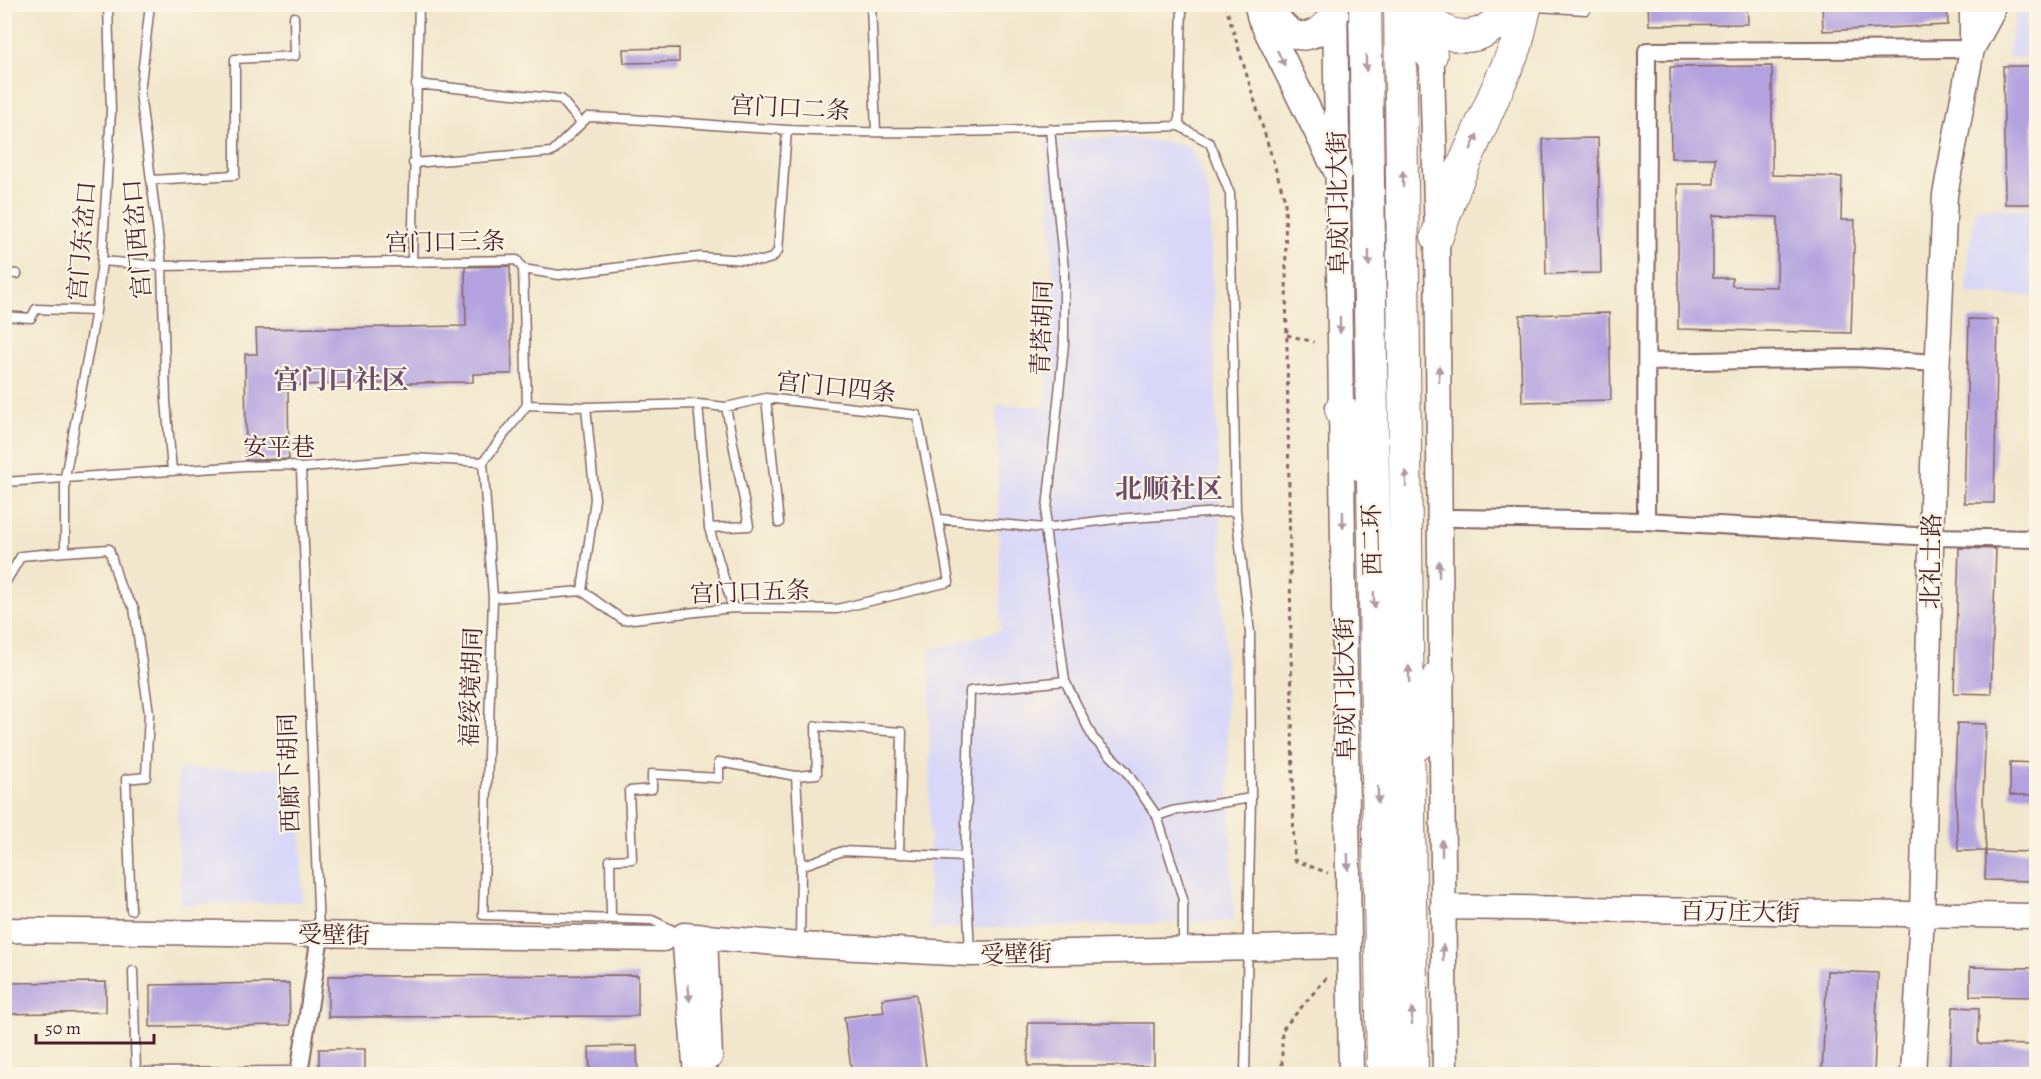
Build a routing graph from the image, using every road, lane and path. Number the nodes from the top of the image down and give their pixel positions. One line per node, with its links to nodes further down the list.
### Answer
1 (108, 4): 29 (lane, 宫门东岔口)
2 (150, 4): 27 (lane, 宫门西岔口)
3 (419, 4): 19 (lane)
4 (871, 4): 24 (lane)
5 (1182, 4): 21 (lane)
6 (1225, 4): 37 (path)
7 (1258, 4): 26 (main road, one-way to 26)
8 (1269, 4): 14 (main road)
9 (1365, 4): 52 (highway, 西二环, one-way to 52)
10 (1972, 4): 17 (street, 北礼士路)
11 (1993, 4): 17 (street, 北礼士路)
12 (1524, 6): 13 (highway); 15 (lane); 28 (highway, one-way to 12)
13 (1415, 9): 18 (highway); 69 (highway, 西二环, one-way to 13)
14 (1335, 10): 26 (street, 阜成门北大街)
15 (1586, 10)
16 (294, 17): 27 (lane)
17 (1972, 49): 39 (street); 40 (street, 北礼士路)
18 (1431, 55): 28 (street)
19 (416, 84): 20 (lane); 25 (lane)
20 (581, 123): 23 (lane, 宫门口二条); 25 (lane)
21 (1179, 126): 22 (lane, 宫门口二条); 53 (lane)
22 (1050, 129): 24 (lane, 宫门口二条); 59 (lane, 青塔胡同)
23 (787, 130): 24 (lane, 宫门口二条); 32 (lane, 宫门口三条)
24 (876, 132)
25 (413, 163): 30 (lane)
26 (1338, 172): 46 (street, 阜成门北大街, one-way to 46)
27 (152, 180): 31 (lane, 宫门西岔口)
28 (1437, 236): 67 (street, one-way to 28)
29 (102, 261): 31 (lane, 宫门口三条); 35 (lane, 宫门东岔口)
30 (412, 262): 31 (lane, 宫门口三条); 32 (lane, 宫门口三条)
31 (162, 266): 49 (lane, 宫门西岔口)
32 (523, 269): 43 (lane)
33 (4, 273): 34 (lane)
34 (17, 274)
35 (96, 311): 36 (lane); 50 (lane, 宫门东岔口)
36 (4, 316)
37 (1286, 335): 38 (path); 76 (path)
38 (1314, 342)
39 (1647, 362): 40 (street); 56 (street)
40 (1938, 363): 60 (street, 北礼士路)
41 (766, 398): 45 (lane, 宫门口四条); 55 (lane, 宫门口四条); 57 (lane)
42 (698, 404): 44 (lane, 宫门口四条); 45 (lane, 宫门口四条); 58 (lane)
43 (527, 405): 44 (lane, 宫门口四条); 47 (lane)
44 (586, 407): 64 (lane)
45 (726, 407): 58 (lane)
46 (1341, 409): 52 (highway); 86 (street, 阜成门北大街, one-way to 86)
47 (483, 462): 48 (lane, 安平巷); 65 (lane, 福绥境胡同)
48 (301, 468): 49 (lane, 安平巷); 84 (lane, 西廊下胡同)
49 (172, 471): 50 (lane, 安平巷)
50 (64, 477): 51 (lane, 安平巷); 62 (lane, 宫门东岔口)
51 (4, 482)
52 (1371, 484): 97 (highway, 西二环, one-way to 97)
53 (1236, 511): 59 (lane); 71 (lane)
54 (1454, 518): 56 (street)
55 (938, 519): 59 (lane); 66 (lane, 宫门口五条)
56 (1646, 521): 60 (street)
57 (779, 523)
58 (709, 528): 66 (lane)
59 (1045, 528): 68 (lane, 青塔胡同)
60 (1933, 537): 61 (street); 79 (street, 北礼士路)
61 (2037, 539)
62 (65, 552): 63 (lane); 78 (lane)
63 (4, 585)
64 (582, 591): 65 (lane); 66 (lane, 宫门口五条)
65 (493, 598): 81 (lane, 福绥境胡同)
66 (733, 608)
67 (1439, 676): 69 (highway); 77 (street, one-way to 67)
68 (1065, 681): 72 (lane, 青塔胡同); 74 (lane)
69 (1410, 770): 98 (highway, 西二环, one-way to 69)
70 (796, 776): 73 (lane); 75 (lane); 81 (lane)
71 (1251, 798): 72 (lane); 87 (lane)
72 (1157, 816): 88 (lane, 青塔胡同)
73 (899, 854): 74 (lane); 75 (lane)
74 (965, 857): 89 (lane)
75 (801, 866): 85 (lane)
76 (1328, 884)
77 (1443, 907): 79 (street, 百万庄大街); 99 (street, one-way to 77)
78 (131, 910)
79 (1922, 915): 80 (street, 百万庄大街); 100 (street, 北礼士路)
80 (2037, 916)
81 (611, 917): 83 (lane)
82 (4, 930): 83 (street, 受壁街)
83 (684, 937): 85 (street, 受壁街); 92 (street, one-way to 92); 93 (street)
84 (319, 942): 91 (street, 西廊下胡同)
85 (800, 945): 89 (street, 受壁街)
86 (1339, 946): 87 (street, 受壁街); 95 (path); 96 (street, 阜成门北大街)
87 (1245, 949): 88 (street, 受壁街); 94 (lane)
88 (1183, 952): 89 (street, 受壁街)
89 (971, 954)
90 (133, 971): 91 (lane)
91 (299, 1073)
92 (696, 1074)
93 (711, 1074)
94 (1245, 1074)
95 (1282, 1074)
96 (1351, 1074)
97 (1383, 1074)
98 (1412, 1074)
99 (1445, 1074)
100 (1913, 1074)

